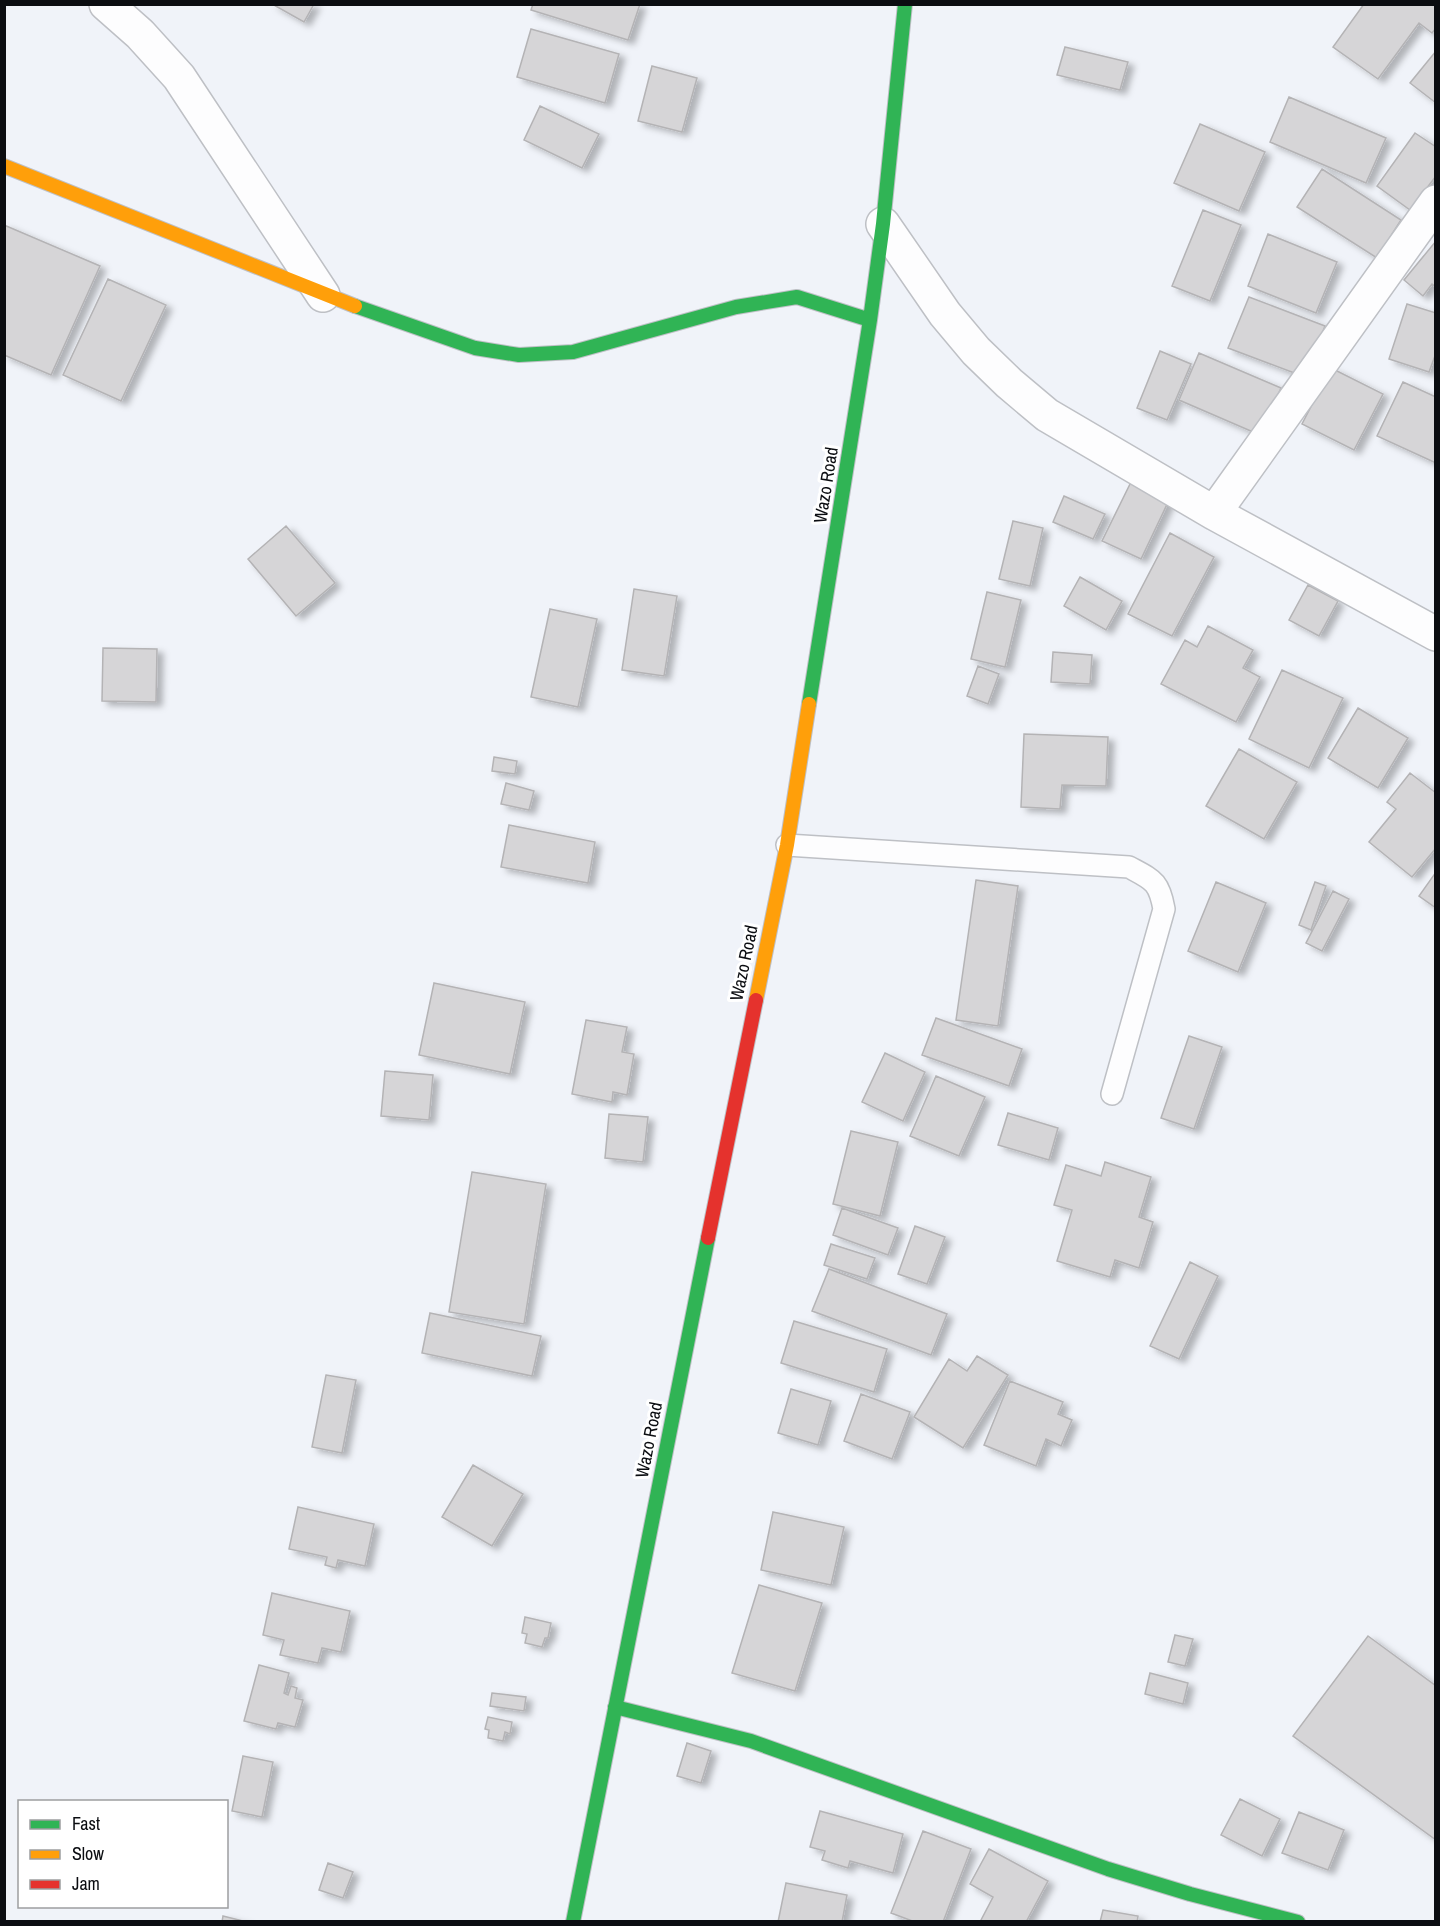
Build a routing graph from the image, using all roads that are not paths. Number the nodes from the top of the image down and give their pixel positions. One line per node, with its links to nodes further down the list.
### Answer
1 (106, 4): 6 (street)
2 (905, 4): 5 (main road, Wazo Road)
3 (4, 166): 6 (main road)
4 (1436, 202): 8 (street)
5 (883, 224): 7 (main road, Wazo Road); 8 (street)
6 (323, 295): 7 (main road)
7 (870, 320): 10 (main road, Wazo Road)
8 (1214, 513): 9 (street)
9 (1436, 634)
10 (787, 845): 11 (lane); 12 (main road, Wazo Road)
11 (1112, 1094)
12 (615, 1707): 13 (main road, Wazo Road); 14 (main road)
13 (573, 1922)
14 (1298, 1922)

